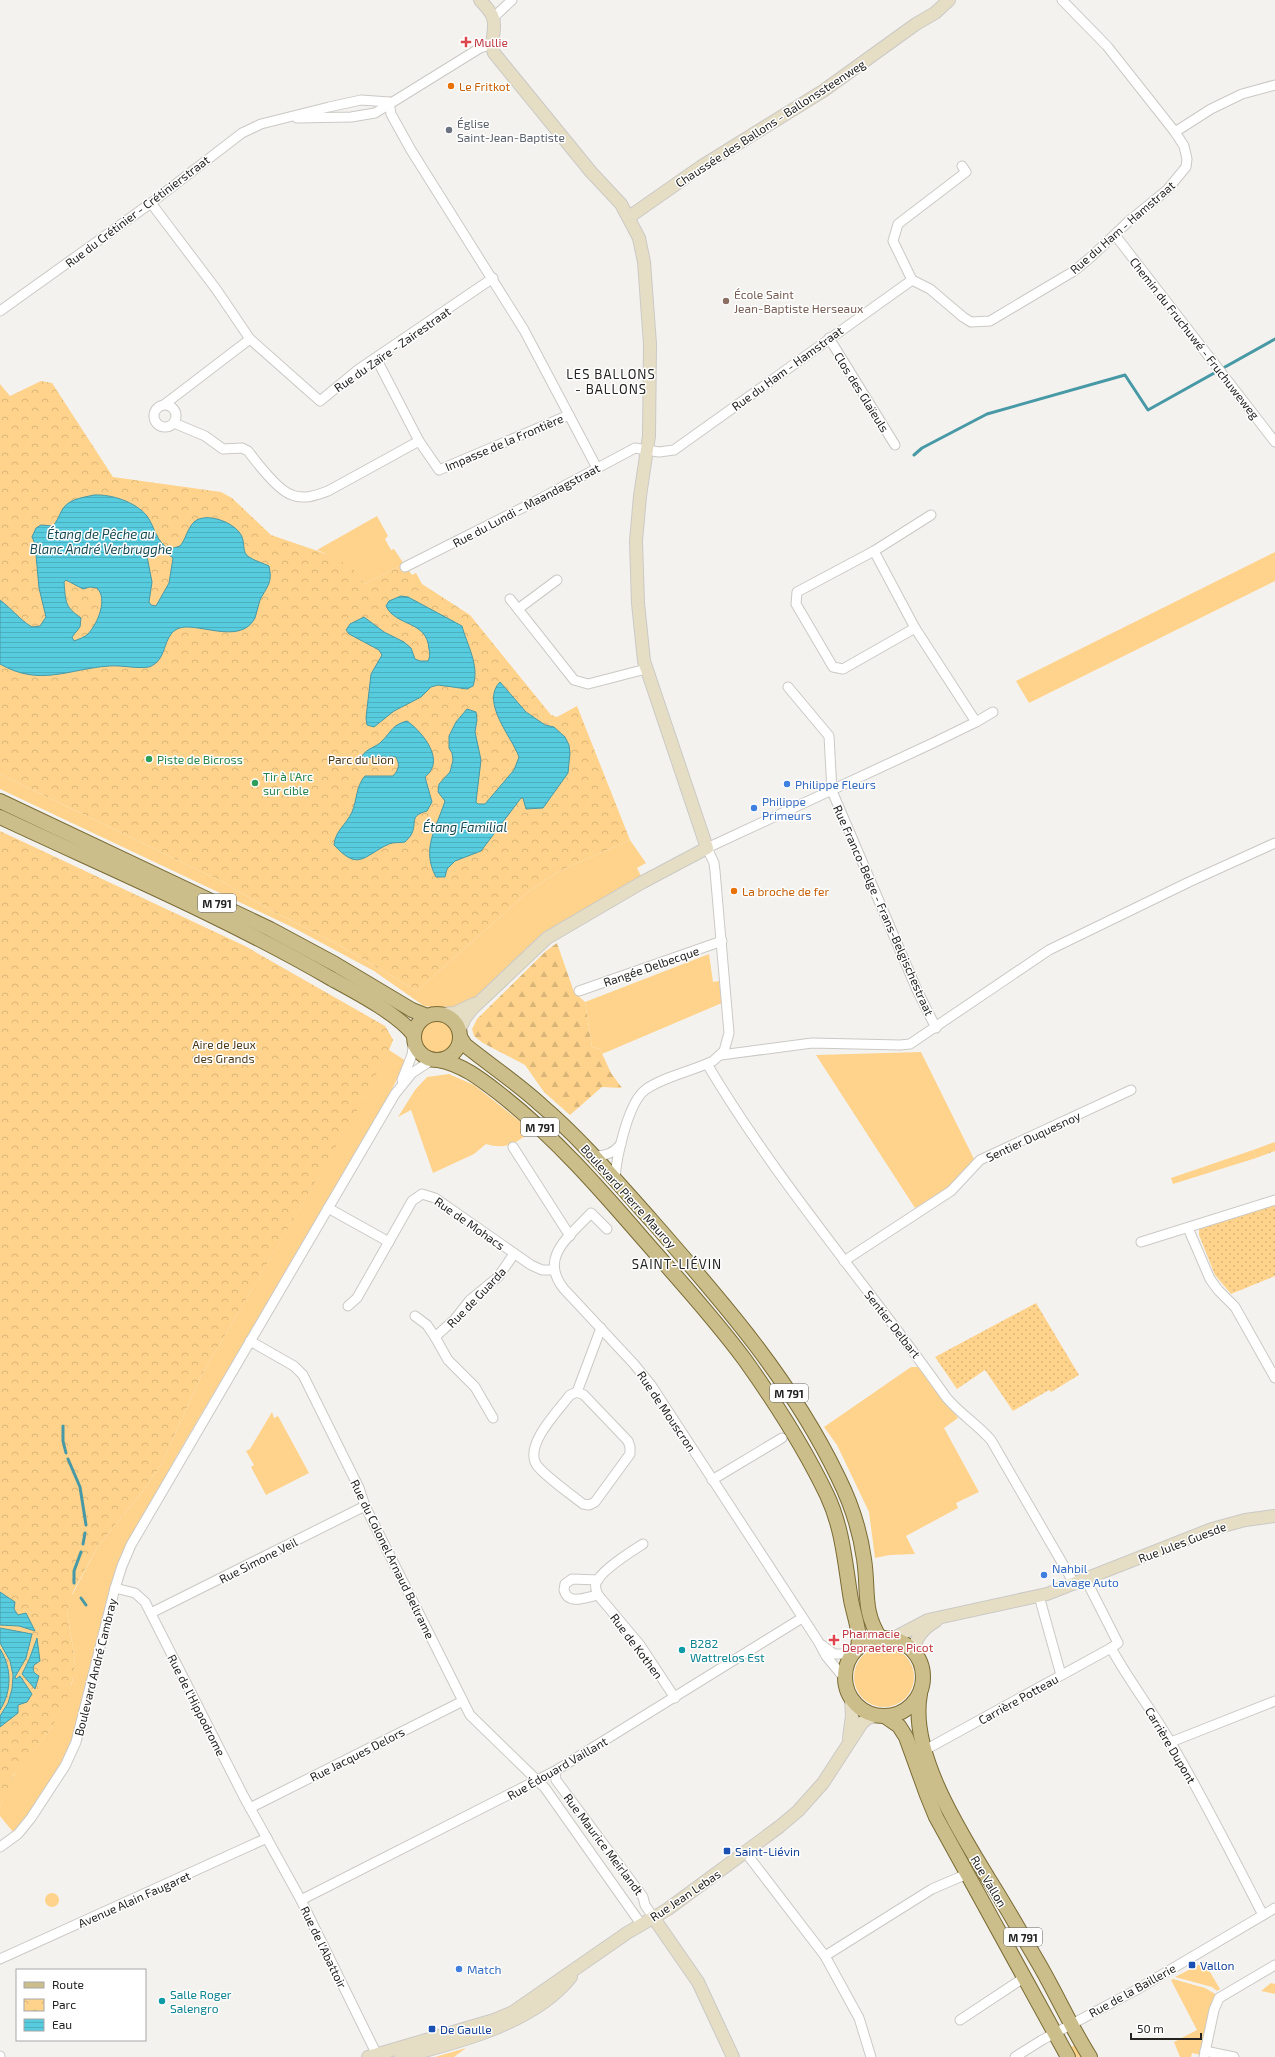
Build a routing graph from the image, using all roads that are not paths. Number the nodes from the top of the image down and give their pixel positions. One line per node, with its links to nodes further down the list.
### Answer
1 (480, 0): 5 (street)
2 (512, 0): 5 (street)
3 (949, 0): 13 (street, Chaussée des Ballons - Ballonssteenweg)
4 (1062, 0): 10 (street, Rue du Ham - Hamstraat)
5 (493, 18): 6 (street)
6 (492, 44): 8 (street, Rue du Crétinier - Crétinierstraat); 13 (street)
7 (1275, 85): 10 (street)
8 (389, 102): 9 (street, Rue du Crétinier - Crétinierstraat); 9 (street, Rue du Crétinier - Crétinierstraat); 15 (street)
9 (278, 119): 12 (street, Rue du Crétinier - Crétinierstraat)
10 (1175, 132): 14 (street, Rue du Ham - Hamstraat)
11 (962, 166): 16 (street)
12 (151, 203): 17 (street, Rue du Crétinier - Crétinierstraat); 19 (street, Rue du Zaïre - Zairestraat)
13 (629, 217): 27 (street)
14 (1115, 235): 16 (street, Rue du Ham - Hamstraat); 25 (street, Chemin du Fruchuwé - Fruchuweweg)
15 (493, 278): 20 (street, Rue du Zaïre - Zairestraat); 22 (street)
16 (912, 280): 18 (street, Rue du Ham - Hamstraat)
17 (0, 311)
18 (829, 338): 26 (street, Clos des Glaïeuls); 27 (street, Rue du Ham - Hamstraat)
19 (250, 339): 20 (street, Rue du Zaïre - Zairestraat); 21 (street)
20 (376, 358): 24 (street)
21 (165, 404): 23 (street); 23 (street)
22 (569, 415): 24 (street, Impasse de la Frontière); 28 (street)
23 (174, 423): 24 (street)
24 (418, 441)
25 (1275, 442)
26 (895, 445)
27 (648, 449): 28 (street, Rue du Lundi - Maandagstraat); 36 (street)
28 (597, 468): 31 (street, Rue du Lundi - Maandagstraat)
29 (931, 515): 30 (street)
30 (874, 551): 35 (street); 35 (street)
31 (405, 568)
32 (557, 580): 34 (street)
33 (510, 599): 34 (street)
34 (518, 609): 36 (street)
35 (915, 628): 39 (street)
36 (646, 669): 44 (street)
37 (788, 687): 40 (street, Rue Franco-Belge - Frans-Belgischestraat)
38 (993, 712): 39 (street)
39 (976, 722): 40 (street)
40 (832, 791): 44 (street); 49 (street, Rue Franco-Belge - Frans-Belgischestraat)
41 (0, 801): 48 (main road, M 791)
42 (0, 817): 51 (main road, M 791)
43 (1275, 843): 49 (street)
44 (707, 848): 45 (street); 47 (street)
45 (722, 940): 46 (street, Rangée Delbecque); 52 (street)
46 (579, 991)
47 (488, 993): 48 (street); 50 (street)
48 (434, 1015): 50 (main road); 51 (main road)
49 (936, 1028): 52 (street)
50 (460, 1034): 53 (main road); 59 (main road, Boulevard Pierre Mauroy / M 791)
51 (414, 1037): 53 (main road); 56 (street)
52 (721, 1055): 54 (street)
53 (435, 1060): 56 (street); 95 (main road, Boulevard Pierre Mauroy / M 791)
54 (707, 1064): 57 (street); 69 (street, Sentier Delbart)
55 (1131, 1090): 69 (street, Sentier Duquesnoy)
56 (395, 1094): 62 (street, Boulevard André Cambray)
57 (621, 1144): 59 (street); 60 (street)
58 (512, 1147): 65 (street)
59 (594, 1156): 60 (main road, Boulevard Pierre Mauroy / M 791)
60 (615, 1180): 92 (main road, Boulevard Pierre Mauroy / M 791)
61 (1275, 1200): 63 (street)
62 (328, 1208): 66 (street); 75 (street, Boulevard André Cambray)
63 (1188, 1228): 67 (street); 76 (street)
64 (607, 1229): 65 (street)
65 (570, 1236): 70 (street)
66 (388, 1242): 68 (street, Rue de Mohacs); 71 (street, Rue de Mohacs)
67 (1141, 1242)
68 (514, 1254): 70 (street, Rue de Mohacs); 74 (street, Rue de Guarda)
69 (844, 1261): 85 (street, Sentier Delbart)
70 (554, 1270): 73 (street, Rue de Mouscron)
71 (348, 1306)
72 (416, 1316): 74 (street, Rue de Guarda)
73 (601, 1328): 77 (street); 80 (street, Rue de Mouscron)
74 (435, 1336): 78 (street, Rue de Guarda)
75 (250, 1341): 81 (street, Rue du Colonel Arnaud Beltrame); 86 (street, Boulevard André Cambray)
76 (1275, 1378)
77 (577, 1392): 77 (street)
78 (493, 1418)
79 (782, 1438): 80 (street)
80 (712, 1480): 91 (street, Rue de Mouscron)
81 (365, 1506): 89 (street, Rue Simone Veil); 102 (street, Rue du Colonel Arnaud Beltrame)
82 (1275, 1516): 85 (street, Rue Jules Guesde)
83 (643, 1544): 84 (street)
84 (598, 1580): 87 (street); 87 (street)
85 (1080, 1582): 88 (street, Rue Jules Guesde); 94 (street)
86 (115, 1588): 89 (street, Rue de l'Hippodrome); 114 (street, Boulevard André Cambray)
87 (598, 1595): 100 (street, Rue de Kothen)
88 (1039, 1596): 90 (street, Rue Jules Guesde); 97 (street)
89 (151, 1613): 110 (street, Rue de l'Hippodrome)
90 (952, 1615): 92 (street, Rue Jules Guesde); 96 (street, Rue Jules Guesde)
91 (802, 1618): 93 (street, Rue de Mouscron); 100 (street, Rue Édouard Vaillant)
92 (886, 1639): 95 (main road); 96 (main road)
93 (818, 1641): 95 (street, Rue de Mouscron); 98 (street, Rue de Mouscron)
94 (1111, 1648): 97 (street, Carrière Potteau); 105 (street, Carrière Dupont)
95 (855, 1651): 98 (main road)
96 (915, 1652): 99 (main road)
97 (1061, 1675): 107 (street, Carrière Potteau)
98 (845, 1679): 101 (main road)
99 (920, 1694): 104 (main road); 107 (main road, Rue Vallon / M 791)
100 (675, 1698): 108 (street, Rue Édouard Vaillant)
101 (851, 1699): 104 (main road); 106 (street)
102 (463, 1701): 109 (street, Rue du Colonel Arnaud Beltrame); 110 (street, Rue Jacques Delors)
103 (1275, 1701): 105 (street)
104 (881, 1716): 106 (street, Rue Jean Lebas); 116 (main road, Rue Vallon / M 791)
105 (1171, 1742): 119 (street, Carrière Dupont)
106 (847, 1745): 115 (street, Rue Jean Lebas)
107 (925, 1750): 127 (main road, Rue Vallon / M 791)
108 (555, 1771): 109 (street, Rue Édouard Vaillant); 111 (street, Rue Maurice Meirlandt)
109 (538, 1781): 113 (street, Rue Maurice Meirlandt); 117 (street, Rue Édouard Vaillant)
110 (250, 1808): 112 (street, Rue de l'Hippodrome)
111 (598, 1836): 113 (street); 120 (street, Rue Maurice Meirlandt)
112 (267, 1838): 117 (street, Rue de l'Abattoir); 123 (street, Avenue Alain Faugaret)
113 (584, 1844): 121 (street, Rue Maurice Meirlandt)
114 (0, 1847)
115 (746, 1853): 120 (street, Rue Jean Lebas); 122 (street)
116 (968, 1874): 122 (street); 125 (main road, Rue Vallon / M 791)
117 (301, 1900): 131 (street, Rue de l'Abattoir)
118 (1275, 1908): 119 (street, Rue de la Baillerie)
119 (1263, 1915): 127 (street, Rue de la Baillerie)
120 (653, 1917): 121 (street, Rue Jean Lebas); 132 (street)
121 (641, 1924): 129 (street, Rue Jean Lebas)
122 (824, 1956): 133 (street)
123 (0, 1959)
124 (1275, 1965): 130 (street)
125 (1024, 1977): 126 (street); 128 (main road, Rue Vallon / M 791)
126 (960, 2020)
127 (1072, 2024): 128 (street, Rue de la Baillerie); 136 (main road, Rue Vallon / M 791)
128 (1055, 2033): 134 (street, Rue de la Baillerie); 135 (main road, Rue Vallon / M 791)
129 (400, 2054): 131 (street, Rue Jean Lebas)
130 (1205, 2054): 137 (street)
131 (374, 2056)
132 (731, 2056)
133 (871, 2057)
134 (1015, 2057)
135 (1068, 2057)
136 (1090, 2057)
137 (1234, 2057)

